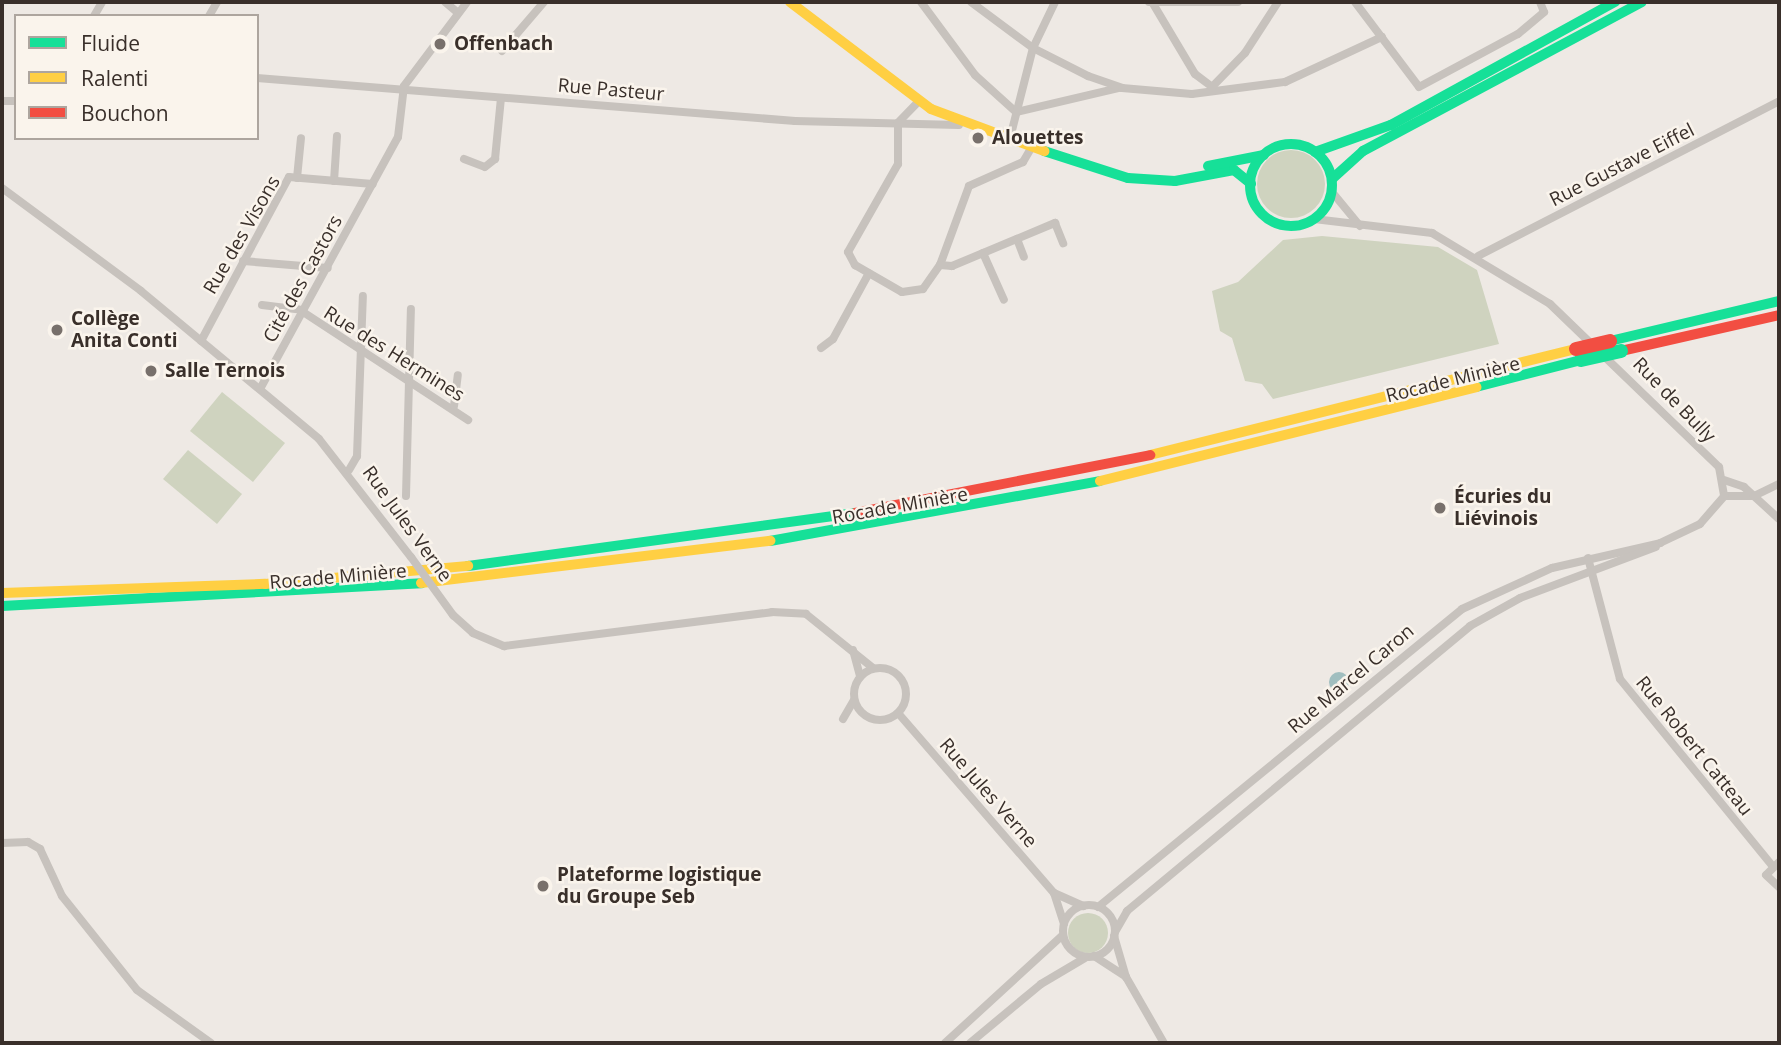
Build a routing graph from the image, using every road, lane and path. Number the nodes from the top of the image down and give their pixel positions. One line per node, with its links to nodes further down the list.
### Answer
1 (445, 2): 15 (street)
2 (467, 2): 15 (street)
3 (544, 2): 18 (street)
4 (921, 2): 26 (street)
5 (971, 2): 17 (street)
6 (1055, 2): 17 (street)
7 (1151, 2): 8 (street); 20 (street)
8 (1238, 2)
9 (1278, 2): 20 (street)
10 (1355, 2): 16 (street)
11 (1540, 2): 16 (street)
12 (1615, 2): 34 (main road)
13 (1642, 2): 42 (main road)
14 (796, 3): 25 (main road)
15 (458, 13): 22 (street)
16 (1382, 37): 20 (street)
17 (1033, 48): 21 (street); 26 (street)
18 (502, 51)
19 (259, 78): 22 (street, Rue Pasteur)
20 (1212, 87): 21 (street)
21 (1122, 88): 26 (street)
22 (403, 91): 23 (street, Rue Pasteur); 40 (street, Cité des Castors)
23 (501, 98): 27 (street, Rue Pasteur); 36 (street)
24 (1779, 101): 50 (street, Rue Gustave Eiffel)
25 (925, 105): 27 (street); 28 (street); 29 (main road)
26 (1016, 112): 32 (street)
27 (898, 123): 28 (street, Rue Pasteur); 54 (street)
28 (919, 124): 29 (street, Rue Pasteur)
29 (963, 125): 32 (main road)
30 (337, 136): 39 (street)
31 (300, 138): 37 (street)
32 (1009, 142): 33 (main road)
33 (1030, 150): 38 (main road); 52 (street)
34 (1315, 152): 35 (main road); 42 (main road)
35 (1264, 155): 38 (main road); 41 (main road)
36 (464, 159)
37 (297, 178): 39 (street, Rue des Visons); 51 (street, Rue des Visons)
38 (1157, 179): 41 (main road)
39 (334, 181): 40 (street, Rue des Visons)
40 (373, 184): 53 (street, Cité des Castors)
41 (1251, 184): 44 (main road)
42 (1332, 185): 44 (main road); 45 (street)
43 (2, 188): 62 (street, Rue Jules Verne)
44 (1314, 219): 45 (street, Rue de Bully)
45 (1360, 226): 50 (street, Rue de Bully)
46 (1017, 239): 47 (street); 48 (street); 49 (street)
47 (1063, 243)
48 (984, 253): 52 (street); 56 (street)
49 (1024, 257)
50 (1478, 257): 73 (street, Rue de Bully)
51 (243, 261): 53 (street); 62 (street, Rue des Visons)
52 (940, 265): 54 (street)
53 (328, 268): 60 (street, Cité des Castors)
54 (869, 274): 64 (street)
55 (363, 296): 65 (street)
56 (1004, 300)
57 (1779, 301): 63 (main road, Rocade Minière)
58 (262, 304): 60 (street)
59 (411, 309): 68 (street)
60 (303, 313): 65 (street, Rue des Hermines); 69 (street, Cité des Castors)
61 (1779, 315): 63 (main road, Rocade Minière)
62 (201, 341): 69 (street, Rue Jules Verne)
63 (1616, 346): 66 (main road, Rocade Minière, bridge)
64 (821, 348)
65 (360, 350): 68 (street, Rue des Hermines); 72 (street)
66 (1579, 354): 82 (main road, Rocade Minière); 83 (main road, Rocade Minière)
67 (458, 375): 70 (street)
68 (409, 380): 70 (street, Rue des Hermines); 75 (street)
69 (260, 389): 72 (street, Rue Jules Verne)
70 (454, 406): 71 (street, Rue des Hermines)
71 (468, 421)
72 (349, 470): 86 (street, Rue Jules Verne, bridge)
73 (1724, 480): 76 (street); 77 (street, Rue de Bully)
74 (1779, 484): 77 (street)
75 (405, 496)
76 (1724, 496): 77 (street); 79 (street, Rue Marcel Caron)
77 (1754, 496): 78 (street, Rue de Bully)
78 (1779, 519)
79 (1660, 542): 80 (street, Rue Marcel Caron); 81 (street, Rue Marcel Caron)
80 (1588, 558): 81 (street, Rue Robert Catteau); 84 (street, Rue Marcel Caron)
81 (1593, 573): 85 (street, Rue Marcel Caron); 93 (street, Rue Robert Catteau)
82 (2, 593)
83 (2, 606)
84 (1462, 610): 85 (street); 97 (street, Rue Marcel Caron)
85 (1471, 626): 99 (street, Rue Marcel Caron)
86 (853, 650): 87 (street, Rue Jules Verne); 88 (street)
87 (872, 667): 88 (street); 90 (street)
88 (860, 676): 89 (street)
89 (855, 700): 91 (street); 91 (street)
90 (898, 713): 91 (street); 95 (street, Rue Jules Verne)
91 (864, 715)
92 (2, 843): 103 (street)
93 (1775, 863): 94 (street)
94 (1779, 887)
95 (1054, 893): 96 (street, Rue Jules Verne); 98 (street, Rue Jules Verne)
96 (1083, 906): 97 (street); 98 (street)
97 (1098, 907): 99 (street)
98 (1064, 923): 100 (street)
99 (1114, 934): 101 (street); 102 (street)
100 (1063, 935): 101 (street); 104 (street)
101 (1091, 957): 102 (street); 105 (street)
102 (1126, 977): 106 (street)
103 (211, 1043)
104 (945, 1043)
105 (970, 1043)
106 (1164, 1043)

